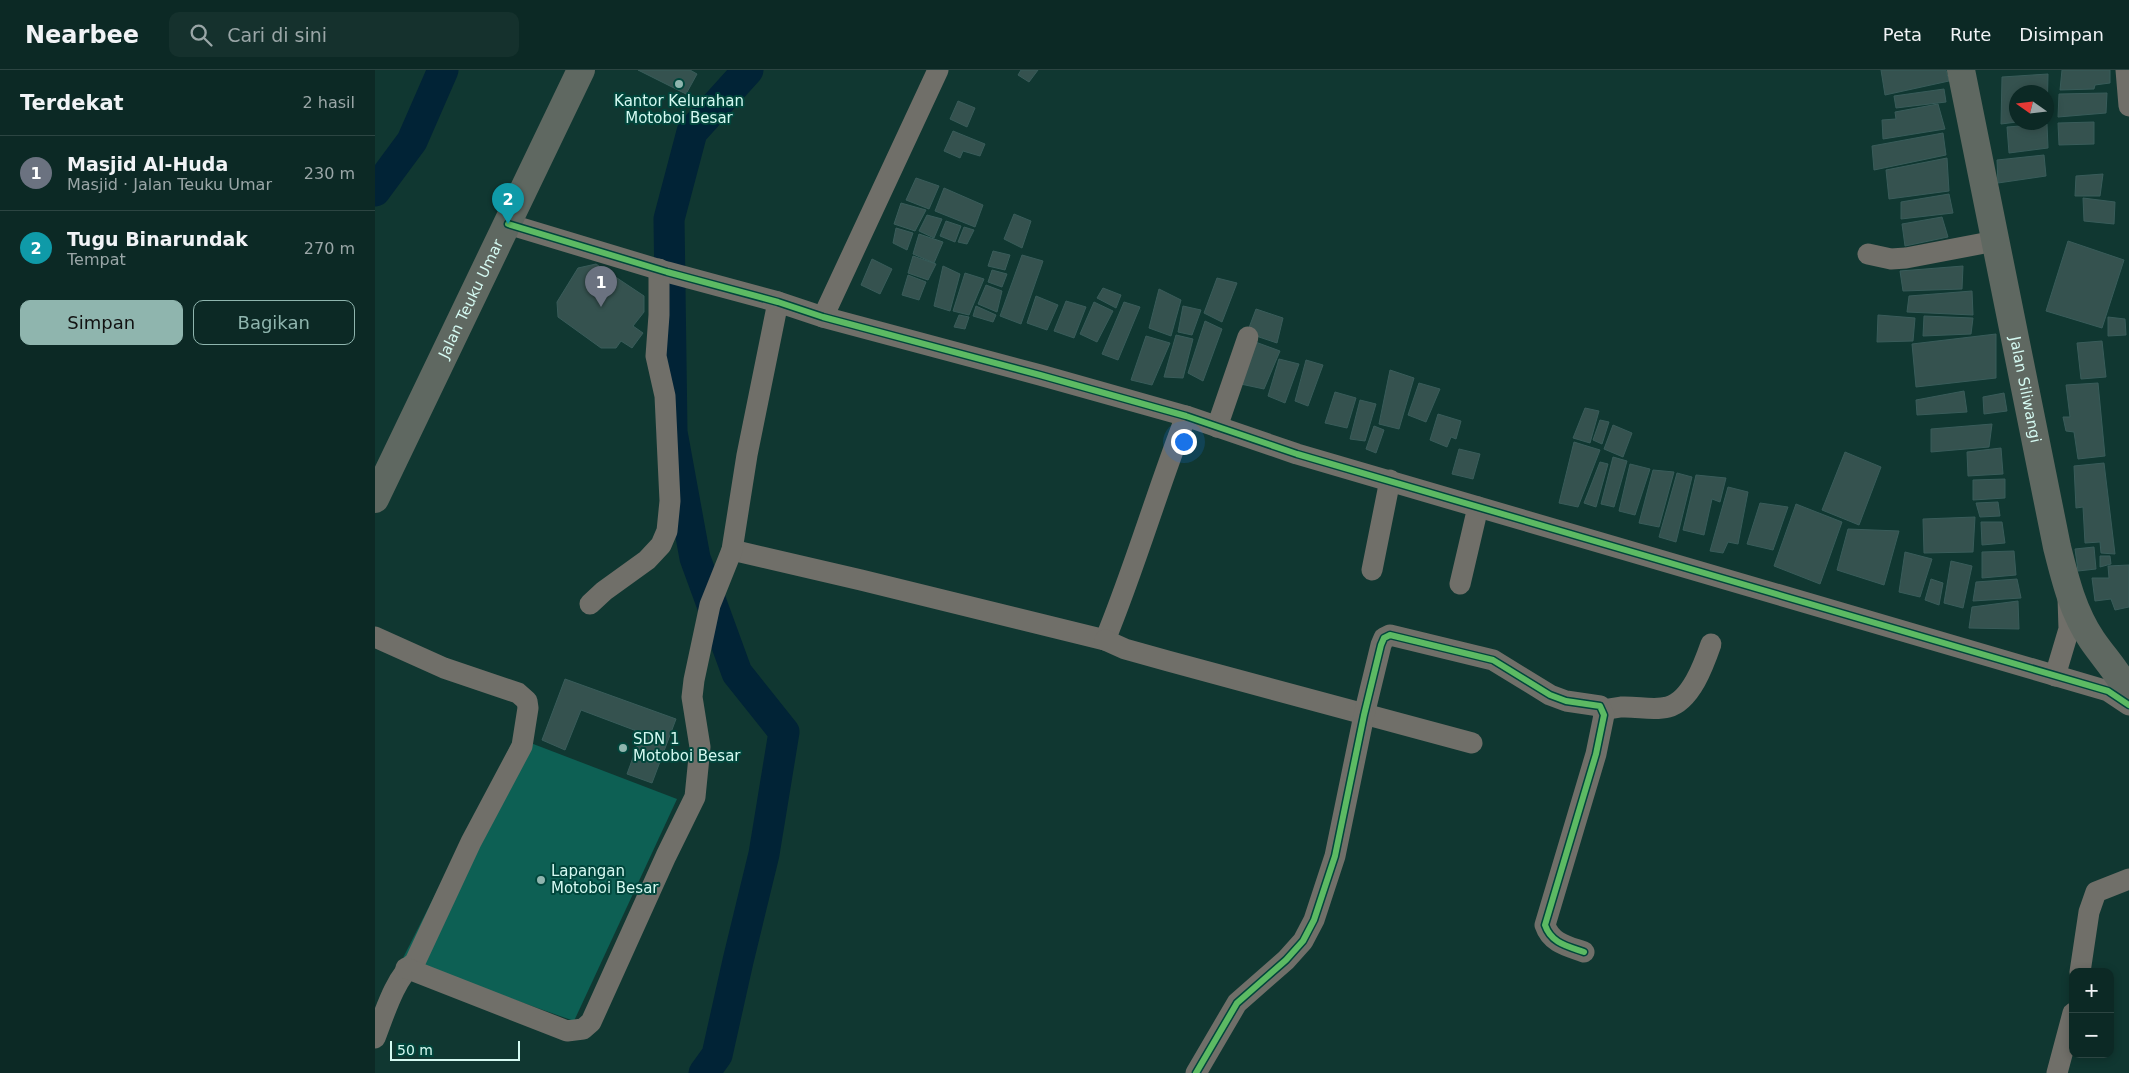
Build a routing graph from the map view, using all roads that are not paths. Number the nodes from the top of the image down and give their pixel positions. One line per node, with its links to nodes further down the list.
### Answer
1 (581, 70): 6 (main road, Jalan Teuku Umar)
2 (938, 70): 11 (street)
3 (1961, 70): 7 (main road, Jalan Siliwangi)
4 (2126, 70): 5 (street)
5 (2129, 106)
6 (508, 224): 9 (street); 16 (main road, Jalan Teuku Umar)
7 (1995, 240): 8 (street); 21 (main road, Jalan Siliwangi)
8 (1868, 254)
9 (667, 271): 10 (street); 22 (street)
10 (778, 302): 11 (street); 18 (street)
11 (823, 317): 13 (street)
12 (1248, 337): 14 (street)
13 (1186, 416): 14 (street); 24 (street)
14 (1217, 427): 15 (street)
15 (1390, 480): 17 (street); 19 (street)
16 (378, 486)
17 (1478, 507): 20 (street); 26 (street)
18 (732, 550): 24 (street); 34 (street)
19 (1372, 570)
20 (1460, 584)
21 (2067, 588): 26 (street); 27 (main road, Jalan Siliwangi)
22 (590, 604)
23 (375, 637): 34 (street)
24 (1105, 640): 30 (street)
25 (1711, 644): 29 (street)
26 (2055, 676): 28 (street)
27 (2127, 679)
28 (2129, 705)
29 (1602, 710): 30 (street); 33 (street)
30 (1364, 715): 31 (street); 38 (street)
31 (1473, 743)
32 (2129, 879): 35 (street)
33 (1584, 952)
34 (406, 968): 37 (street)
35 (2081, 968)
36 (2069, 1028): 39 (street)
37 (375, 1038)
38 (1196, 1073)
39 (2057, 1073)

